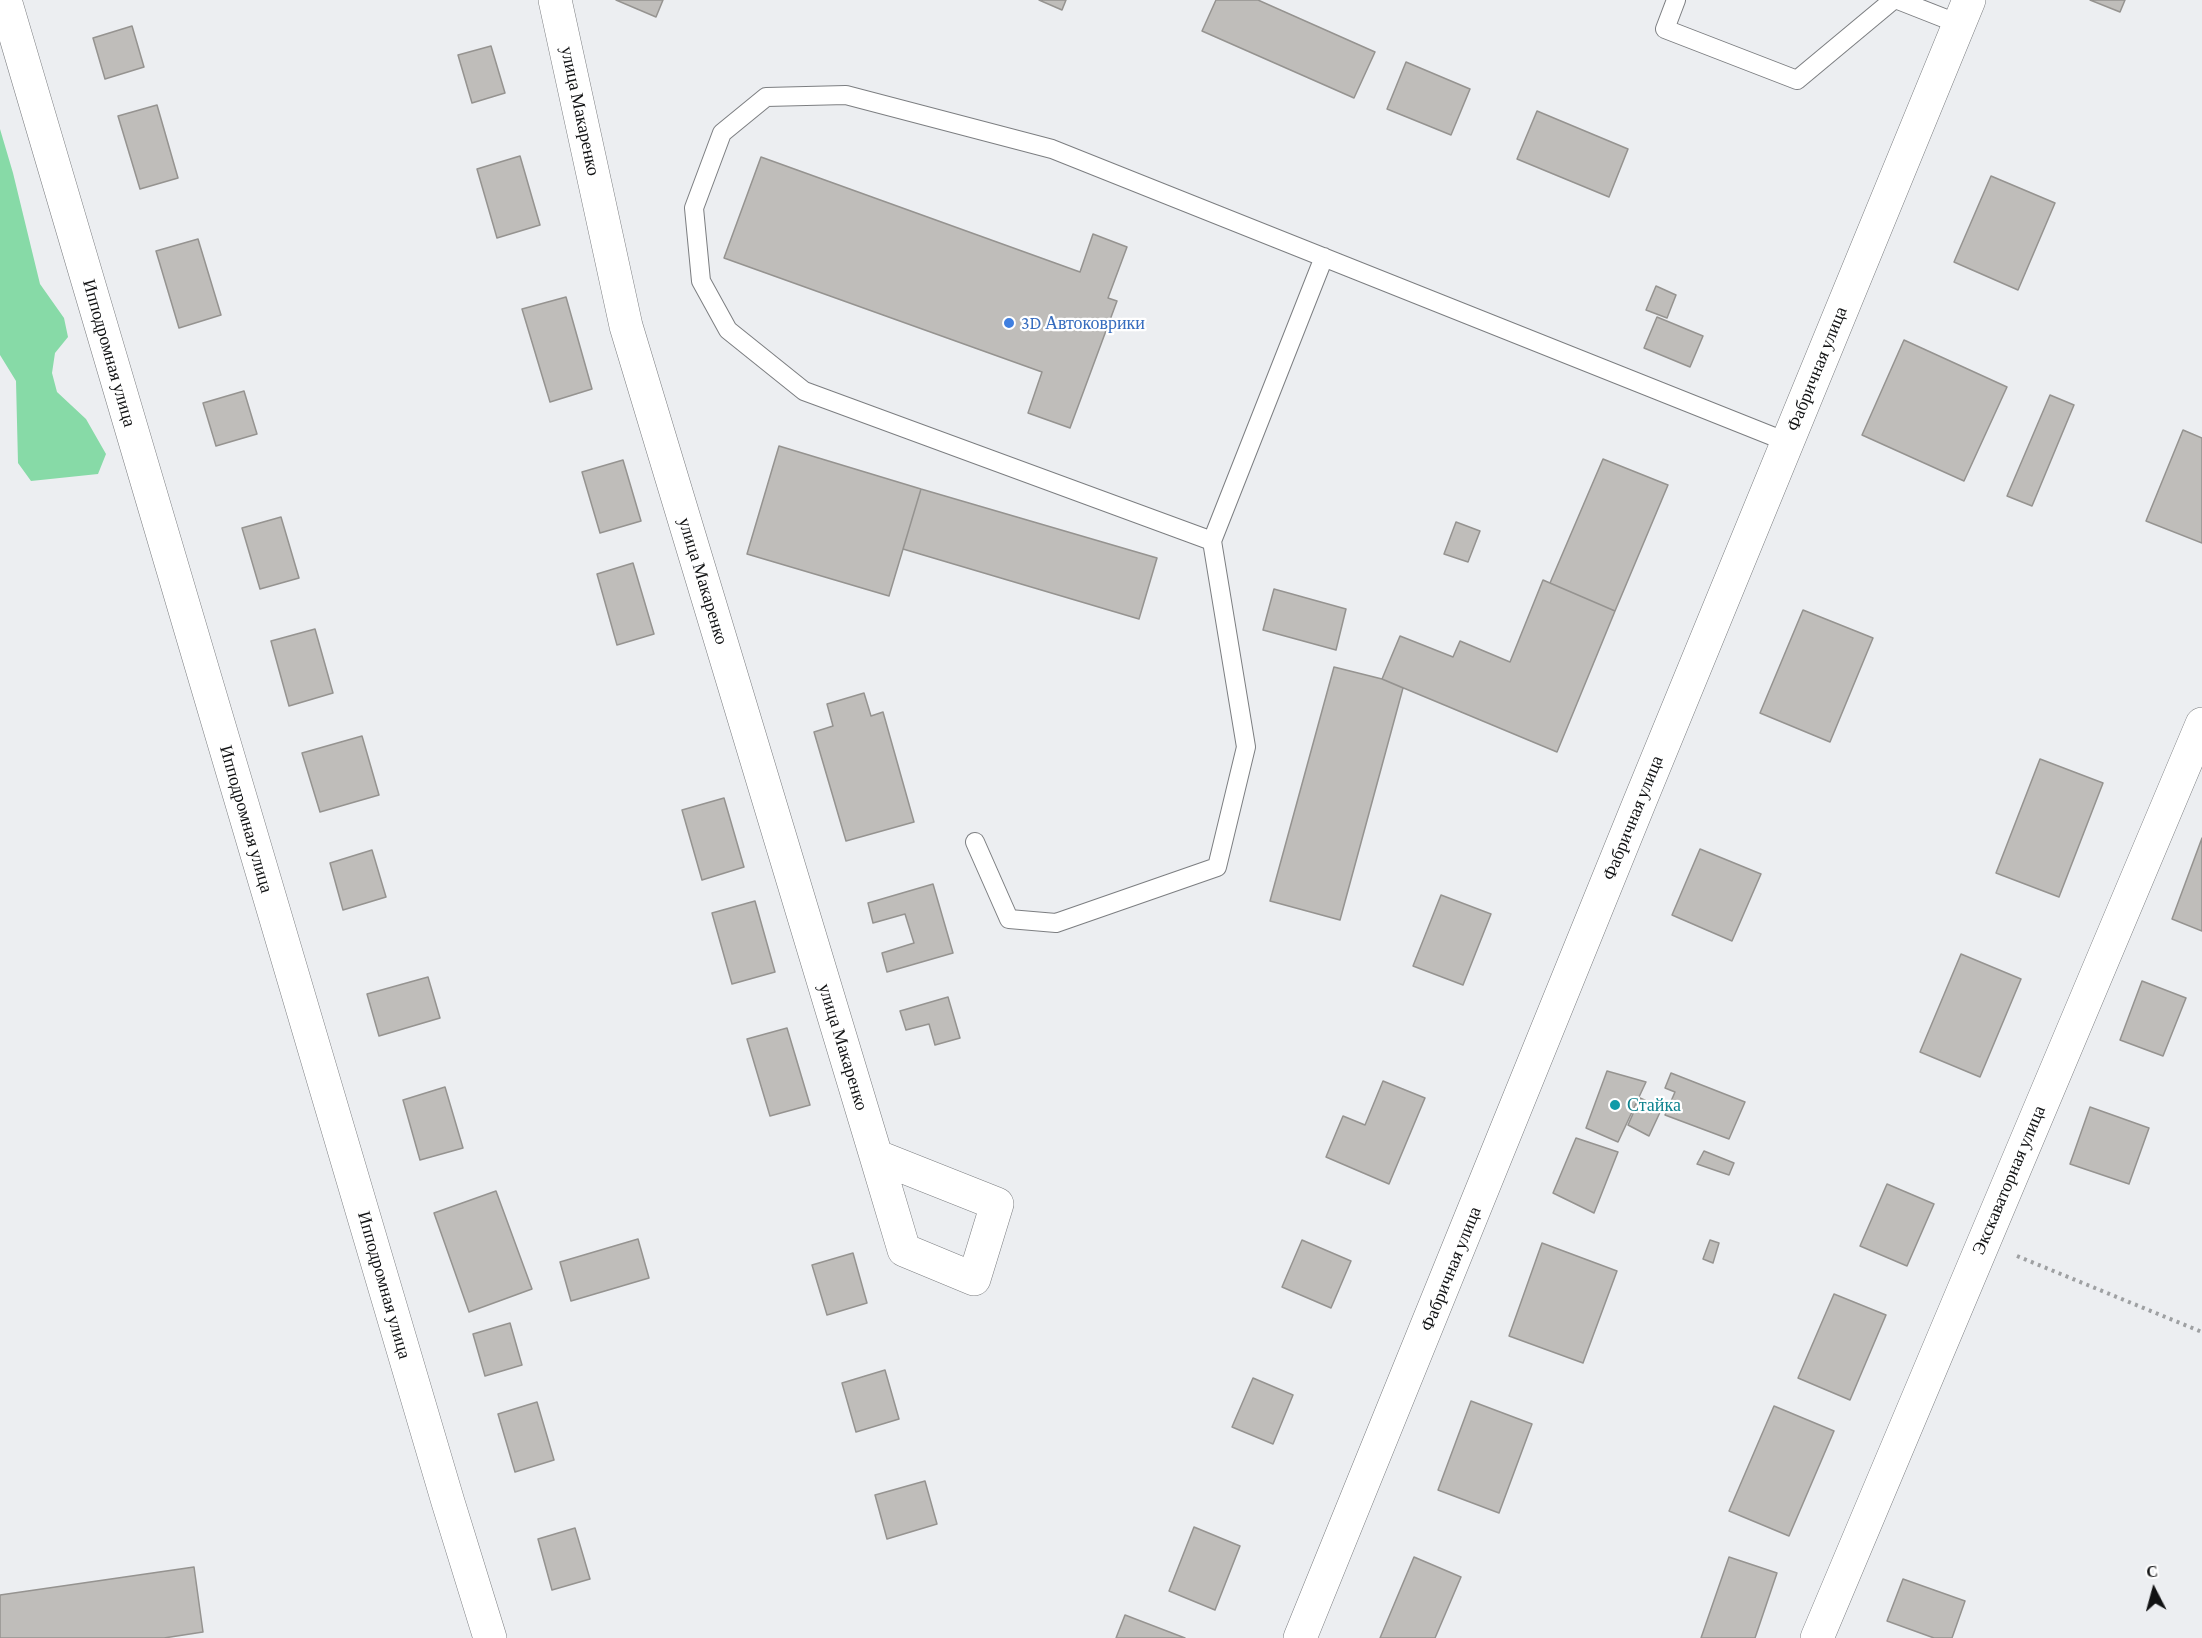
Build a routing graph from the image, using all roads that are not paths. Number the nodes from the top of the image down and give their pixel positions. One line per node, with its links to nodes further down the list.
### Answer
1 (5, 0): 13 (street, Ипподромная улица)
2 (555, 0): 12 (street, улица Макаренко)
3 (1676, 0): 4 (lane)
4 (1893, 0)
5 (1898, 0): 6 (lane)
6 (1964, 12): 8 (street, Фабричная улица)
7 (1324, 257): 8 (lane); 9 (lane); 9 (lane)
8 (1787, 442): 14 (street, Фабричная улица)
9 (1212, 540): 11 (lane)
10 (2202, 724): 15 (street, Экскаваторная улица)
11 (975, 842)
12 (876, 1156)
13 (490, 1638)
14 (1300, 1638)
15 (1817, 1638)

